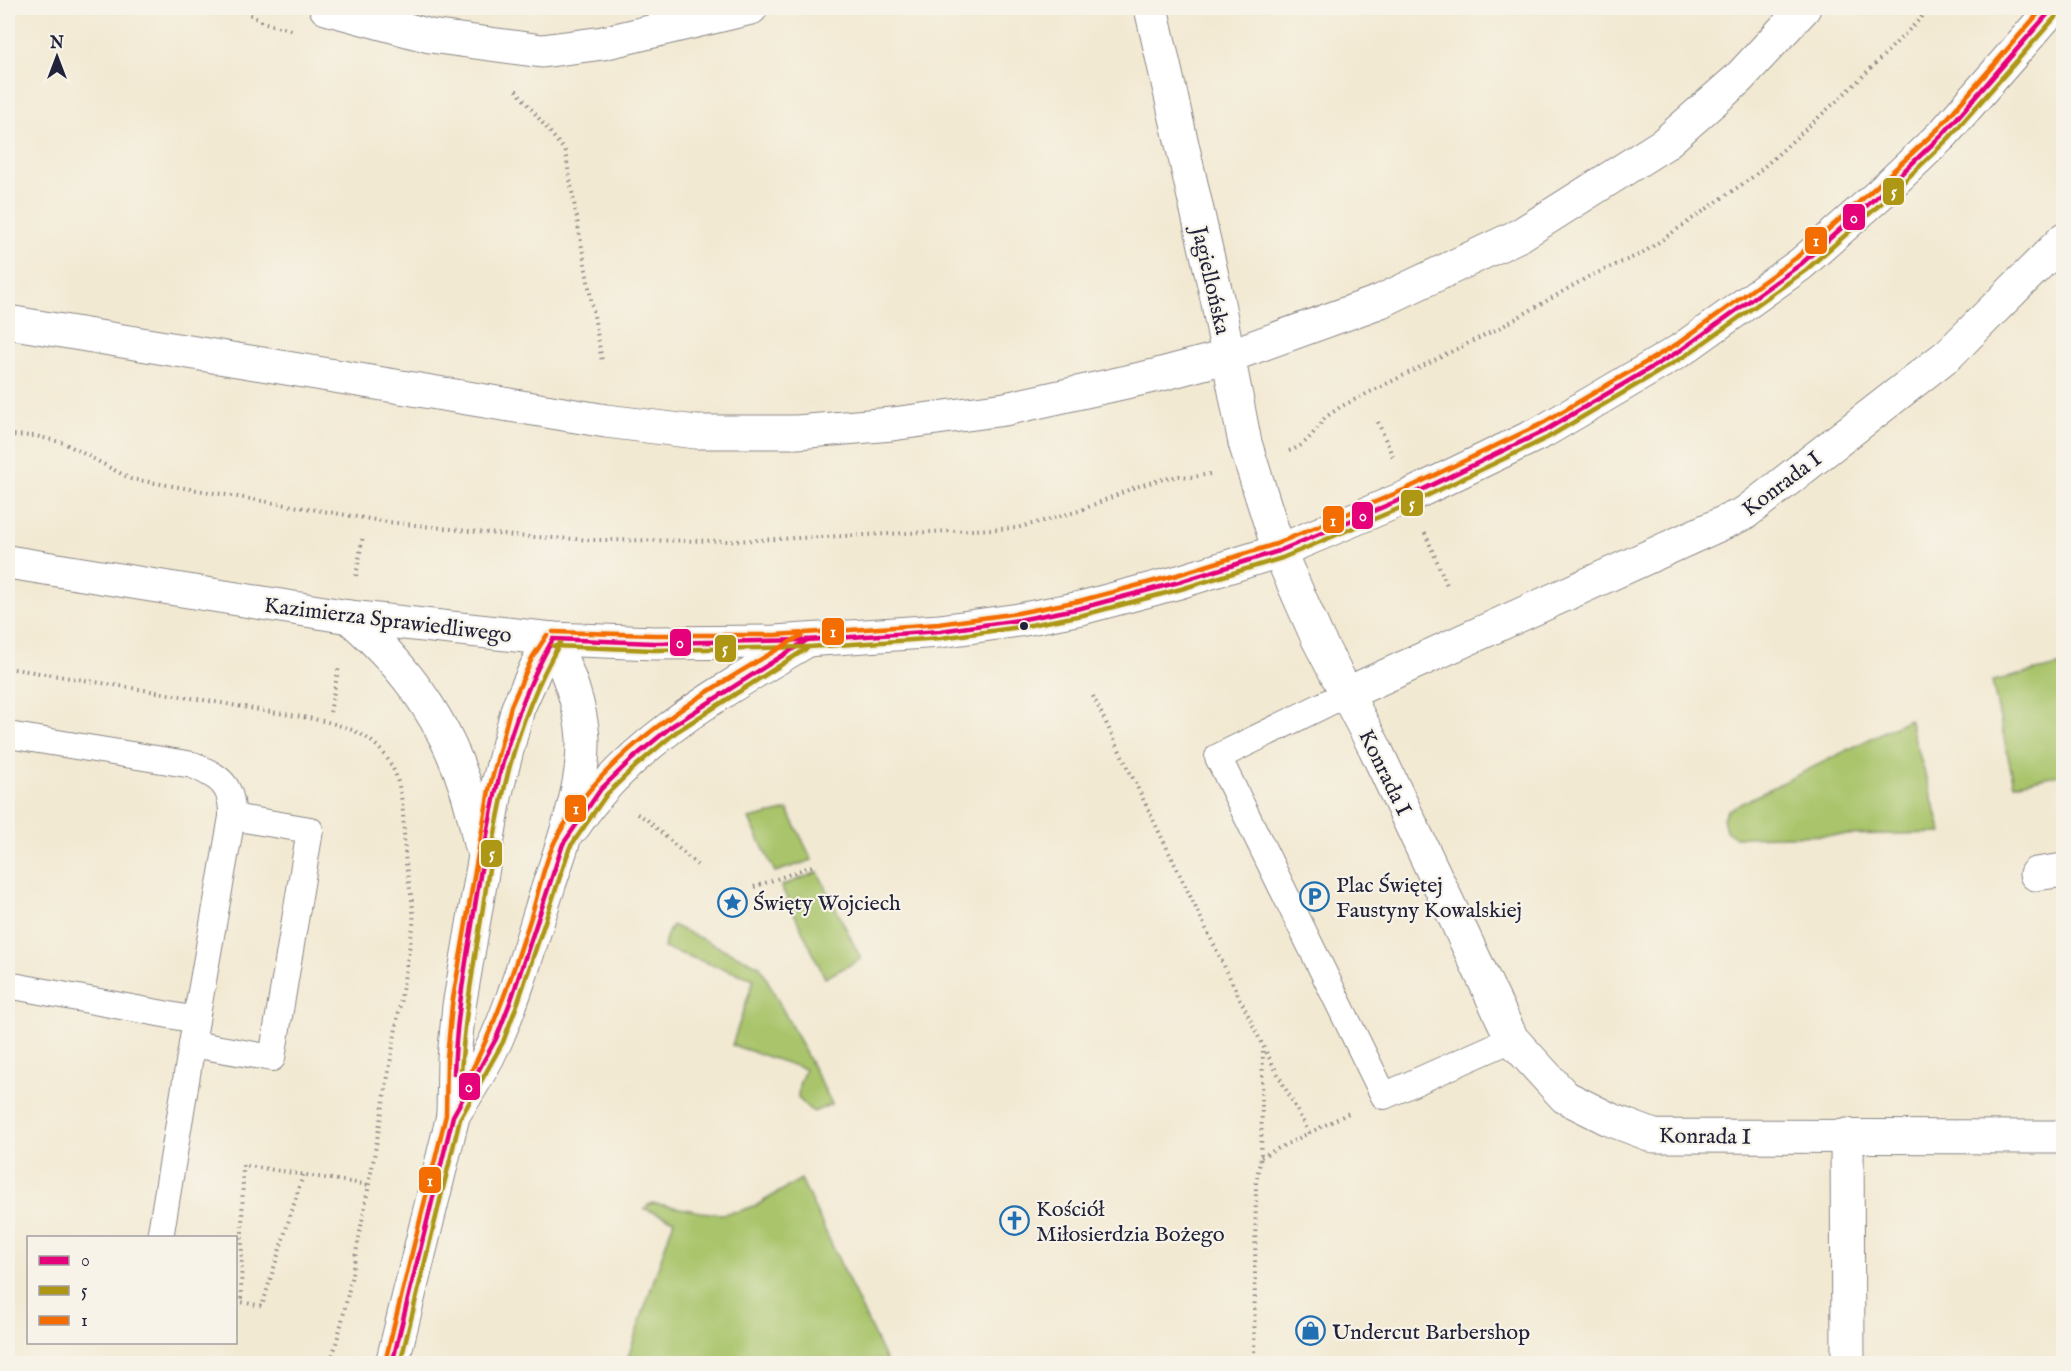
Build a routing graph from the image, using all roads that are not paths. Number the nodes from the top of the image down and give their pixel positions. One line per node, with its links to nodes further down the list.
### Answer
1 (326, 8): 2 (street)
2 (751, 8)
3 (1151, 8): 8 (street, Jagiellońska)
4 (1804, 8): 8 (street)
5 (2053, 8): 9 (street, Kazimierza Sprawiedliwego)
6 (2064, 239): 14 (street, Konrada I)
7 (8, 322): 8 (street)
8 (1229, 356): 9 (street, Jagiellońska)
9 (1279, 551): 13 (street, Kazimierza Sprawiedliwego); 14 (street, Konrada I)
10 (8, 562): 11 (street, Kazimierza Sprawiedliwego)
11 (349, 617): 12 (street, Kazimierza Sprawiedliwego); 18 (street)
12 (553, 639): 13 (street, Kazimierza Sprawiedliwego); 17 (street); 18 (street)
13 (807, 640): 17 (street)
14 (1348, 693): 21 (street, Konrada I); 21 (lane)
15 (8, 735): 16 (lane)
16 (232, 817): 20 (lane); 20 (lane)
17 (562, 844): 22 (street)
18 (483, 860): 22 (street)
19 (8, 985): 20 (lane)
20 (194, 1032): 25 (lane)
21 (1512, 1039): 23 (street, Konrada I)
22 (453, 1116): 26 (street)
23 (1847, 1135): 24 (street, Konrada I); 27 (street)
24 (2064, 1137)
25 (160, 1236)
26 (392, 1364)
27 (1848, 1364)

